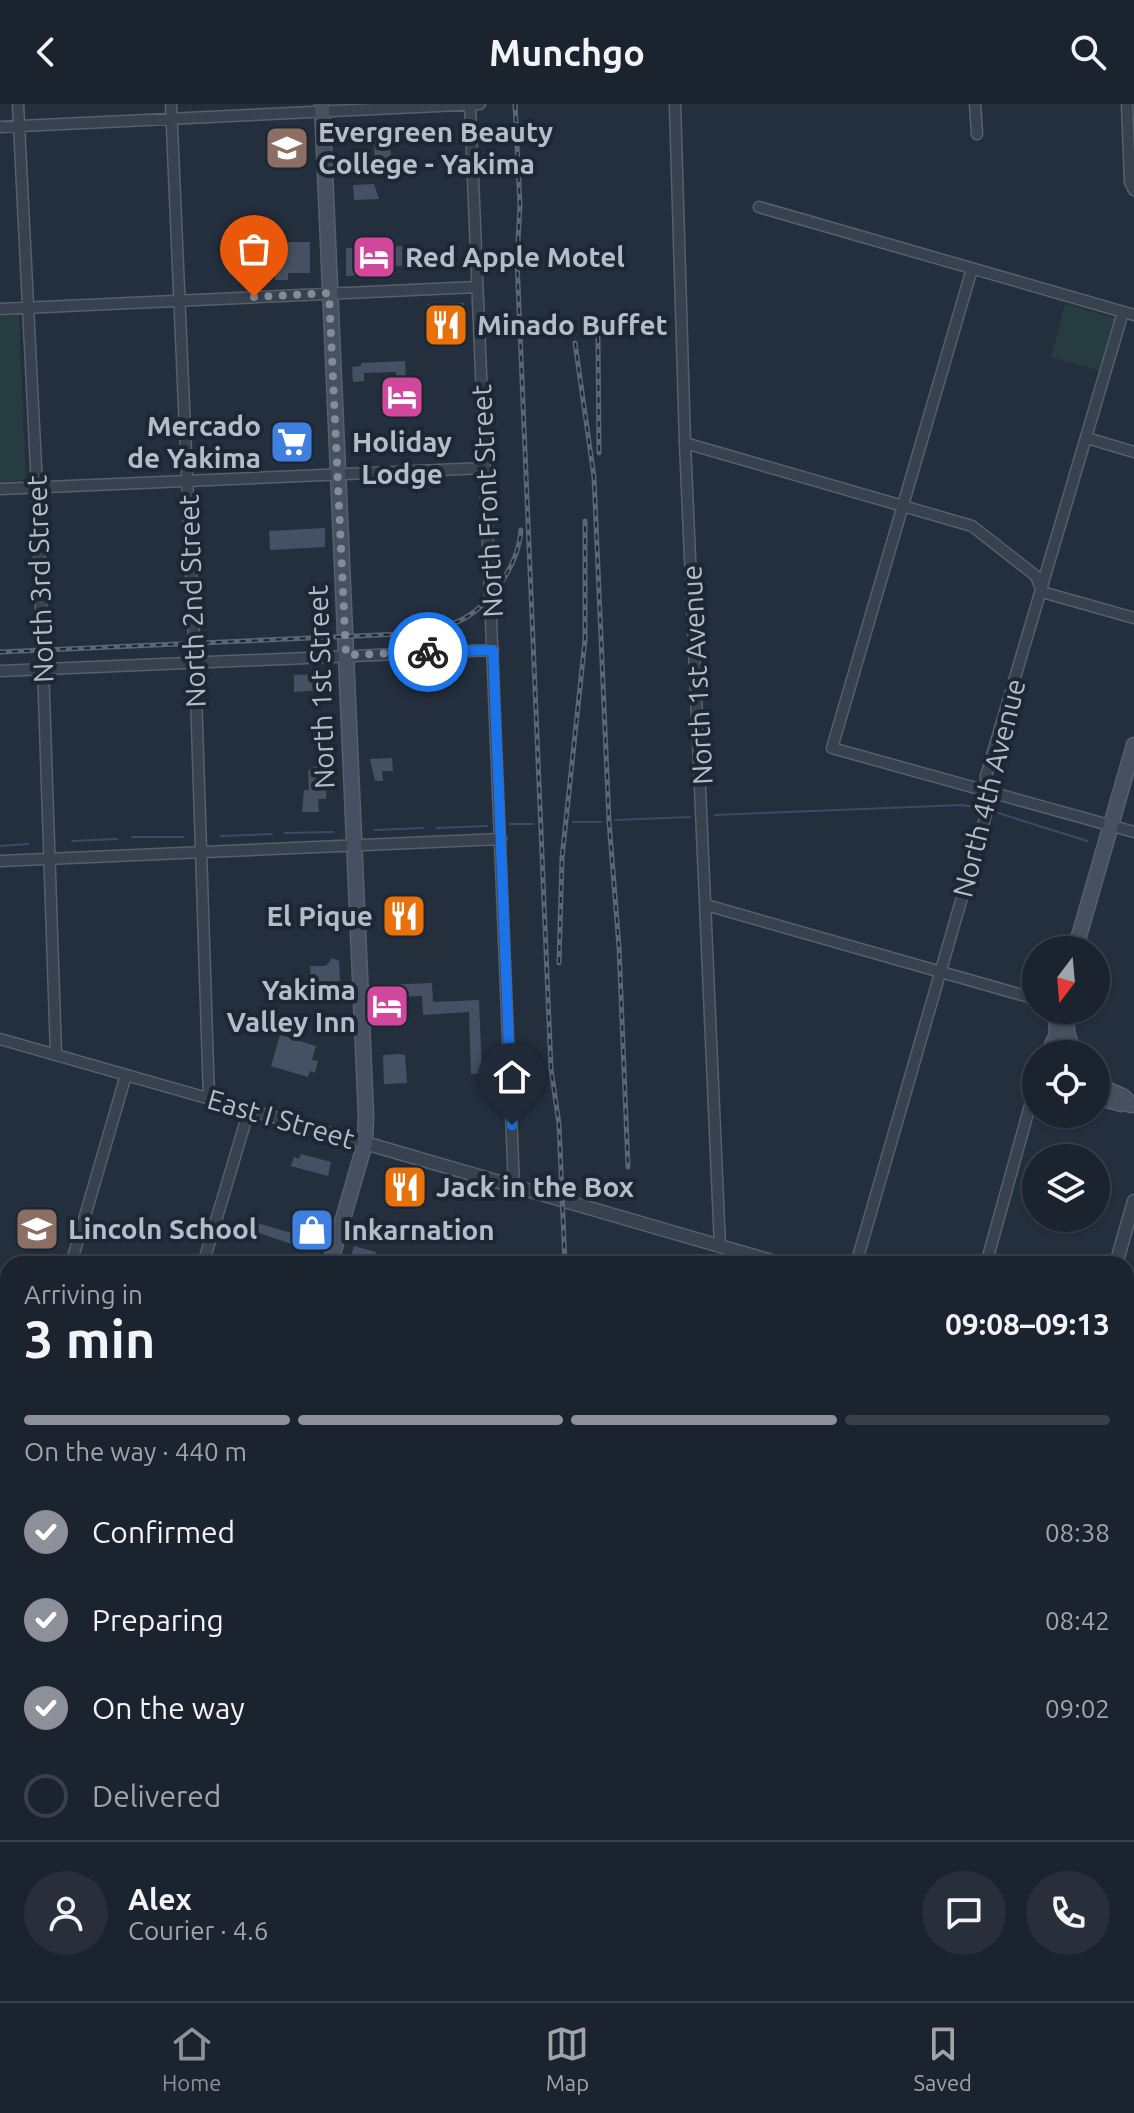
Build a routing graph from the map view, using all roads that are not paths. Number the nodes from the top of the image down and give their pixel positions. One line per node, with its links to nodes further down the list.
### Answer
1 (18, 104): 10 (street, North 3rd Street)
2 (171, 104): 9 (street, North 2nd Street)
3 (470, 104): 4 (street); 8 (street); 16 (street, North Front Street)
4 (480, 104)
5 (675, 104): 23 (street, North 1st Avenue)
6 (975, 104): 12 (street)
7 (1127, 104): 13 (street)
8 (322, 108): 9 (street); 17 (main road, North 1st Street)
9 (172, 119): 10 (street); 18 (street, North 2nd Street)
10 (19, 126): 11 (street); 19 (street, North 3rd Street)
11 (0, 127)
12 (977, 134)
13 (1134, 190)
14 (759, 207): 15 (street)
15 (972, 269): 21 (street); 30 (street)
16 (477, 287): 17 (street); 25 (street, North Front Street)
17 (329, 293): 18 (street); 26 (main road, North 1st Street)
18 (179, 301): 19 (street); 27 (street, North 2nd Street)
19 (28, 308): 20 (street); 28 (street, North 3rd Street)
20 (0, 309)
21 (1131, 312): 22 (street, North 4th Avenue)
22 (1087, 438): 24 (street); 31 (street, North 4th Avenue)
23 (685, 443): 30 (street); 47 (street, North 1st Avenue)
24 (1134, 452)
25 (485, 468): 26 (street); 33 (street, North Front Street)
26 (337, 474): 27 (street); 34 (main road, North 1st Street)
27 (187, 481): 28 (street); 35 (street, North 2nd Street)
28 (37, 487): 29 (street); 36 (street, North 3rd Street)
29 (0, 489)
30 (902, 506): 31 (street); 39 (street)
31 (1042, 592): 32 (street); 39 (street, North 4th Avenue)
32 (1134, 618)
33 (493, 650): 34 (street); 42 (street, North Front Street)
34 (346, 655): 35 (street); 43 (main road, North 1st Street)
35 (195, 662): 36 (street); 44 (street, North 2nd Street)
36 (44, 669): 37 (street); 45 (street, North 3rd Street)
37 (0, 671)
38 (1134, 745): 40 (main road)
39 (987, 792): 40 (street); 49 (street, North 4th Avenue)
40 (1110, 825): 41 (street); 48 (main road)
41 (1134, 832)
42 (501, 839): 43 (street); 61 (street, North Front Street)
43 (353, 846): 44 (street); 60 (main road, North 1st Street)
44 (202, 853): 45 (street); 55 (street, North 2nd Street)
45 (51, 859): 46 (street); 52 (street, North 3rd Street)
46 (0, 861)
47 (706, 905): 49 (street); 64 (street, North 1st Avenue)
48 (1079, 936)
49 (940, 971): 50 (street); 69 (street, North 4th Avenue)
50 (1022, 995)
51 (0, 1039): 52 (street, East I Street)
52 (56, 1054): 53 (street, East I Street)
53 (126, 1075): 55 (street, East I Street); 65 (street)
54 (1110, 1090): 57 (main road)
55 (209, 1099): 58 (street, East I Street)
56 (1110, 1100): 57 (main road)
57 (1133, 1105)
58 (249, 1110): 60 (street, East I Street); 66 (street)
59 (1025, 1128): 70 (street)
60 (365, 1143): 61 (street, East I Street); 67 (main road, North 1st Street)
61 (514, 1186): 64 (street, East I Street)
62 (1134, 1201): 63 (street)
63 (1129, 1235): 71 (street)
64 (720, 1246): 68 (street, East I Street)
65 (73, 1256)
66 (205, 1256)
67 (332, 1256)
68 (754, 1256)
69 (858, 1256)
70 (988, 1256)
71 (1120, 1256)

